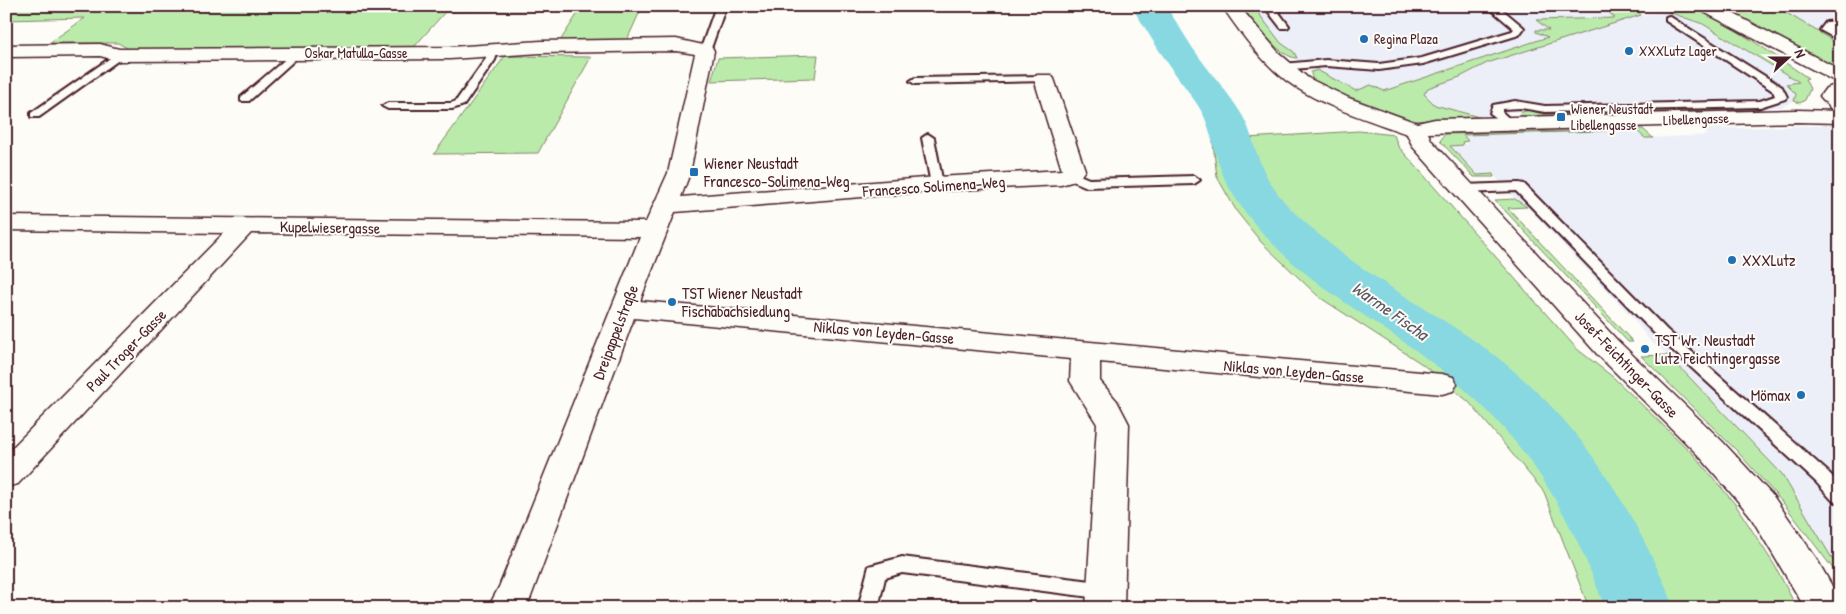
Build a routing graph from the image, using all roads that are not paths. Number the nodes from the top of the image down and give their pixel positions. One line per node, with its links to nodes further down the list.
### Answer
1 (721, 6): 12 (lane)
2 (1230, 6): 15 (street)
3 (1269, 6): 8 (lane)
4 (1492, 6): 15 (lane)
5 (1706, 6): 18 (street)
6 (1669, 20): 22 (lane)
7 (1840, 24): 9 (lane)
8 (1284, 26)
9 (1840, 38)
10 (6, 51): 14 (street, Oskar Matulla-Gasse)
11 (493, 51): 12 (street, Oskar Matulla-Gasse); 13 (street, Oskar Matulla-Gasse); 20 (lane)
12 (705, 51): 29 (street, Dreipappelstraße)
13 (295, 54): 14 (street, Oskar Matulla-Gasse); 19 (lane)
14 (119, 55): 21 (lane)
15 (1283, 67): 23 (street)
16 (1044, 79): 17 (lane); 25 (street)
17 (915, 81)
18 (1838, 98): 22 (street, Libellengasse)
19 (245, 99)
20 (388, 106)
21 (34, 115)
22 (1510, 124): 23 (street, Libellengasse)
23 (1416, 130): 28 (street, Josef-Feichtinger-Gasse)
24 (928, 138): 27 (lane)
25 (1070, 175): 26 (lane); 27 (street, Francesco Solimena-Weg)
26 (1194, 180)
27 (936, 184): 29 (street, Francesco Solimena-Weg)
28 (1464, 188): 36 (lane); 40 (street, Josef-Feichtinger-Gasse)
29 (659, 218): 31 (street, Kupelwiesergasse); 32 (street, Dreipappelstraße)
30 (6, 223): 31 (street, Kupelwiesergasse)
31 (245, 226): 35 (street, Paul Troger-Gasse)
32 (623, 309): 33 (street, Niklas von Leyden-Gasse); 38 (street, Dreipappelstraße)
33 (1086, 351): 34 (street, Niklas von Leyden-Gasse); 37 (street)
34 (1442, 384)
35 (6, 475)
36 (1840, 496)
37 (1105, 599): 39 (lane)
38 (507, 608)
39 (868, 608)
40 (1825, 608)

